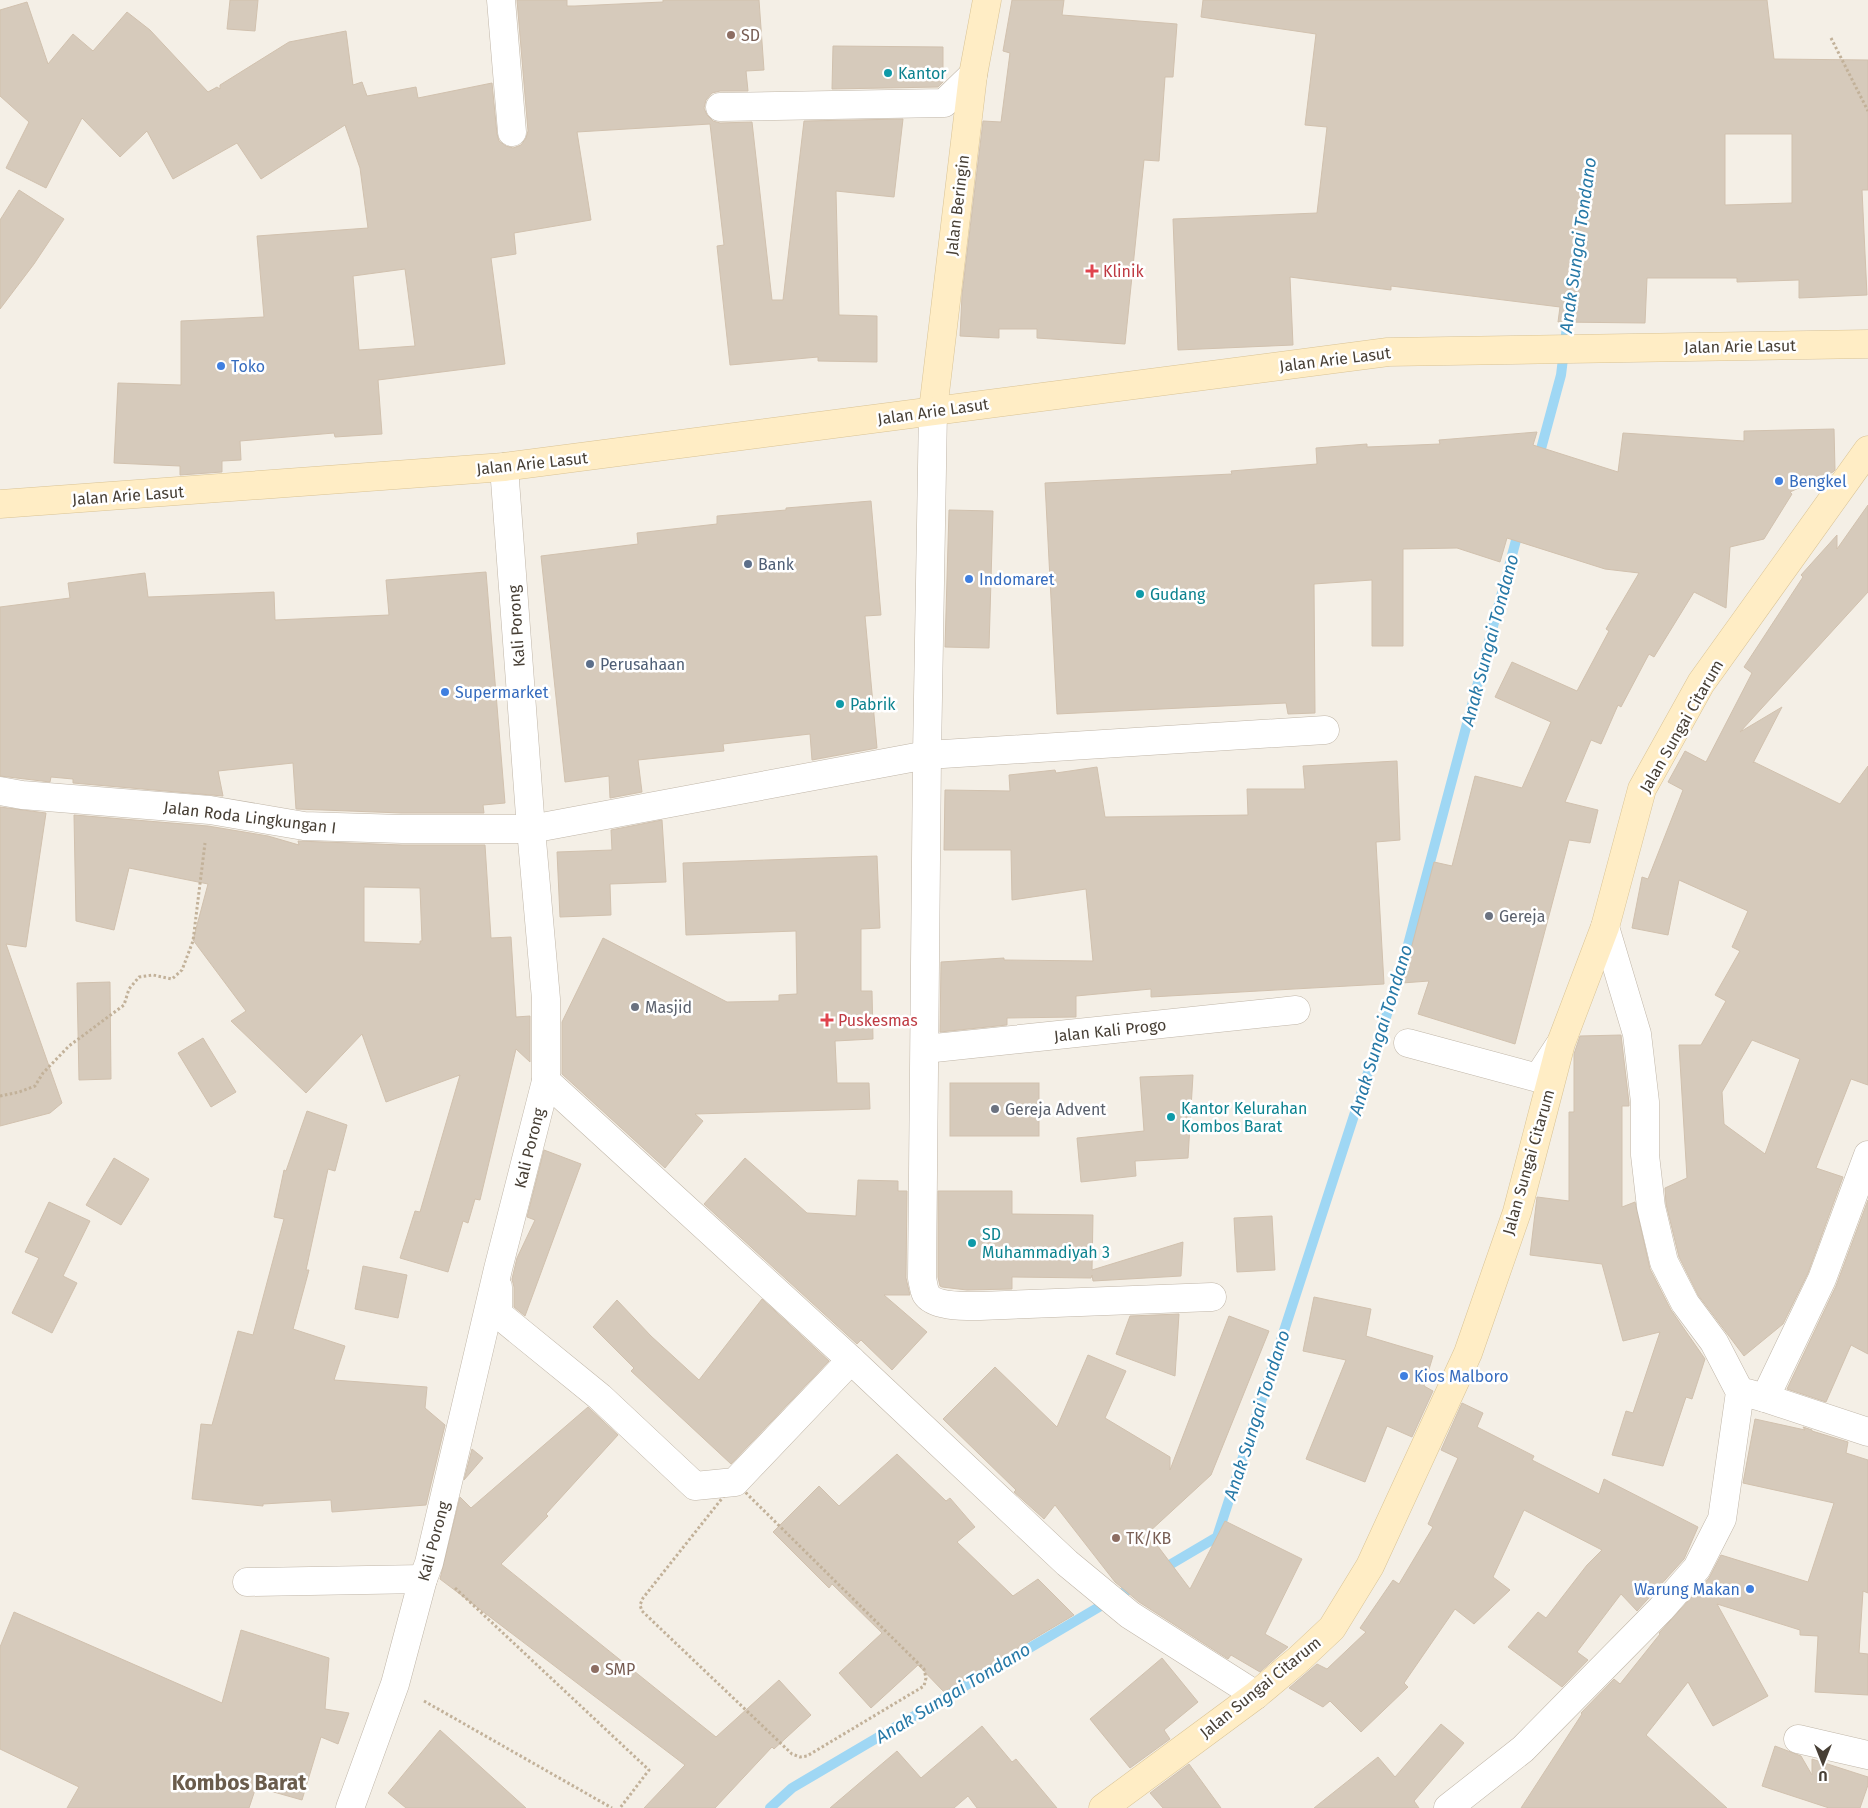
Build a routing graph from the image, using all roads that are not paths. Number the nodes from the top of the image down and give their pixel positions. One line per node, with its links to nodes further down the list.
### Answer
1 (501, 0): 5 (street)
2 (987, 0): 3 (street, Jalan Beringin)
3 (973, 75): 4 (street); 7 (street, Jalan Beringin)
4 (720, 106)
5 (512, 132)
6 (1868, 344): 7 (street, Jalan Arie Lasut)
7 (933, 410): 9 (street, Jalan Arie Lasut); 12 (street)
8 (1868, 450): 15 (street, Jalan Sungai Citarum)
9 (504, 467): 10 (street, Jalan Arie Lasut); 14 (street, Kali Porong)
10 (0, 504)
11 (1325, 730): 12 (street, Jalan Roda Lingkungan I)
12 (927, 755): 14 (street, Jalan Roda Lingkungan I); 19 (street)
13 (0, 791): 14 (street, Jalan Roda Lingkungan I)
14 (531, 829): 20 (street, Kali Porong)
15 (1604, 927): 18 (street, Jalan Sungai Citarum); 25 (street)
16 (1296, 1010): 19 (street, Jalan Kali Progo)
17 (1408, 1043): 18 (street)
18 (1561, 1043): 29 (street, Jalan Sungai Citarum)
19 (925, 1049): 23 (street)
20 (546, 1081): 22 (street, Kali Porong); 24 (street)
21 (1868, 1155): 25 (street)
22 (498, 1269): 24 (street); 27 (street, Kali Porong)
23 (1212, 1297)
24 (851, 1360): 29 (street)
25 (1753, 1395): 26 (street); 32 (street)
26 (1868, 1432)
27 (426, 1571): 28 (street); 33 (street, Kali Porong)
28 (247, 1582)
29 (1256, 1695): 34 (street, Jalan Sungai Citarum)
30 (1798, 1739): 31 (street)
31 (1868, 1755)
32 (1457, 1805)
33 (350, 1808)
34 (1103, 1808)

